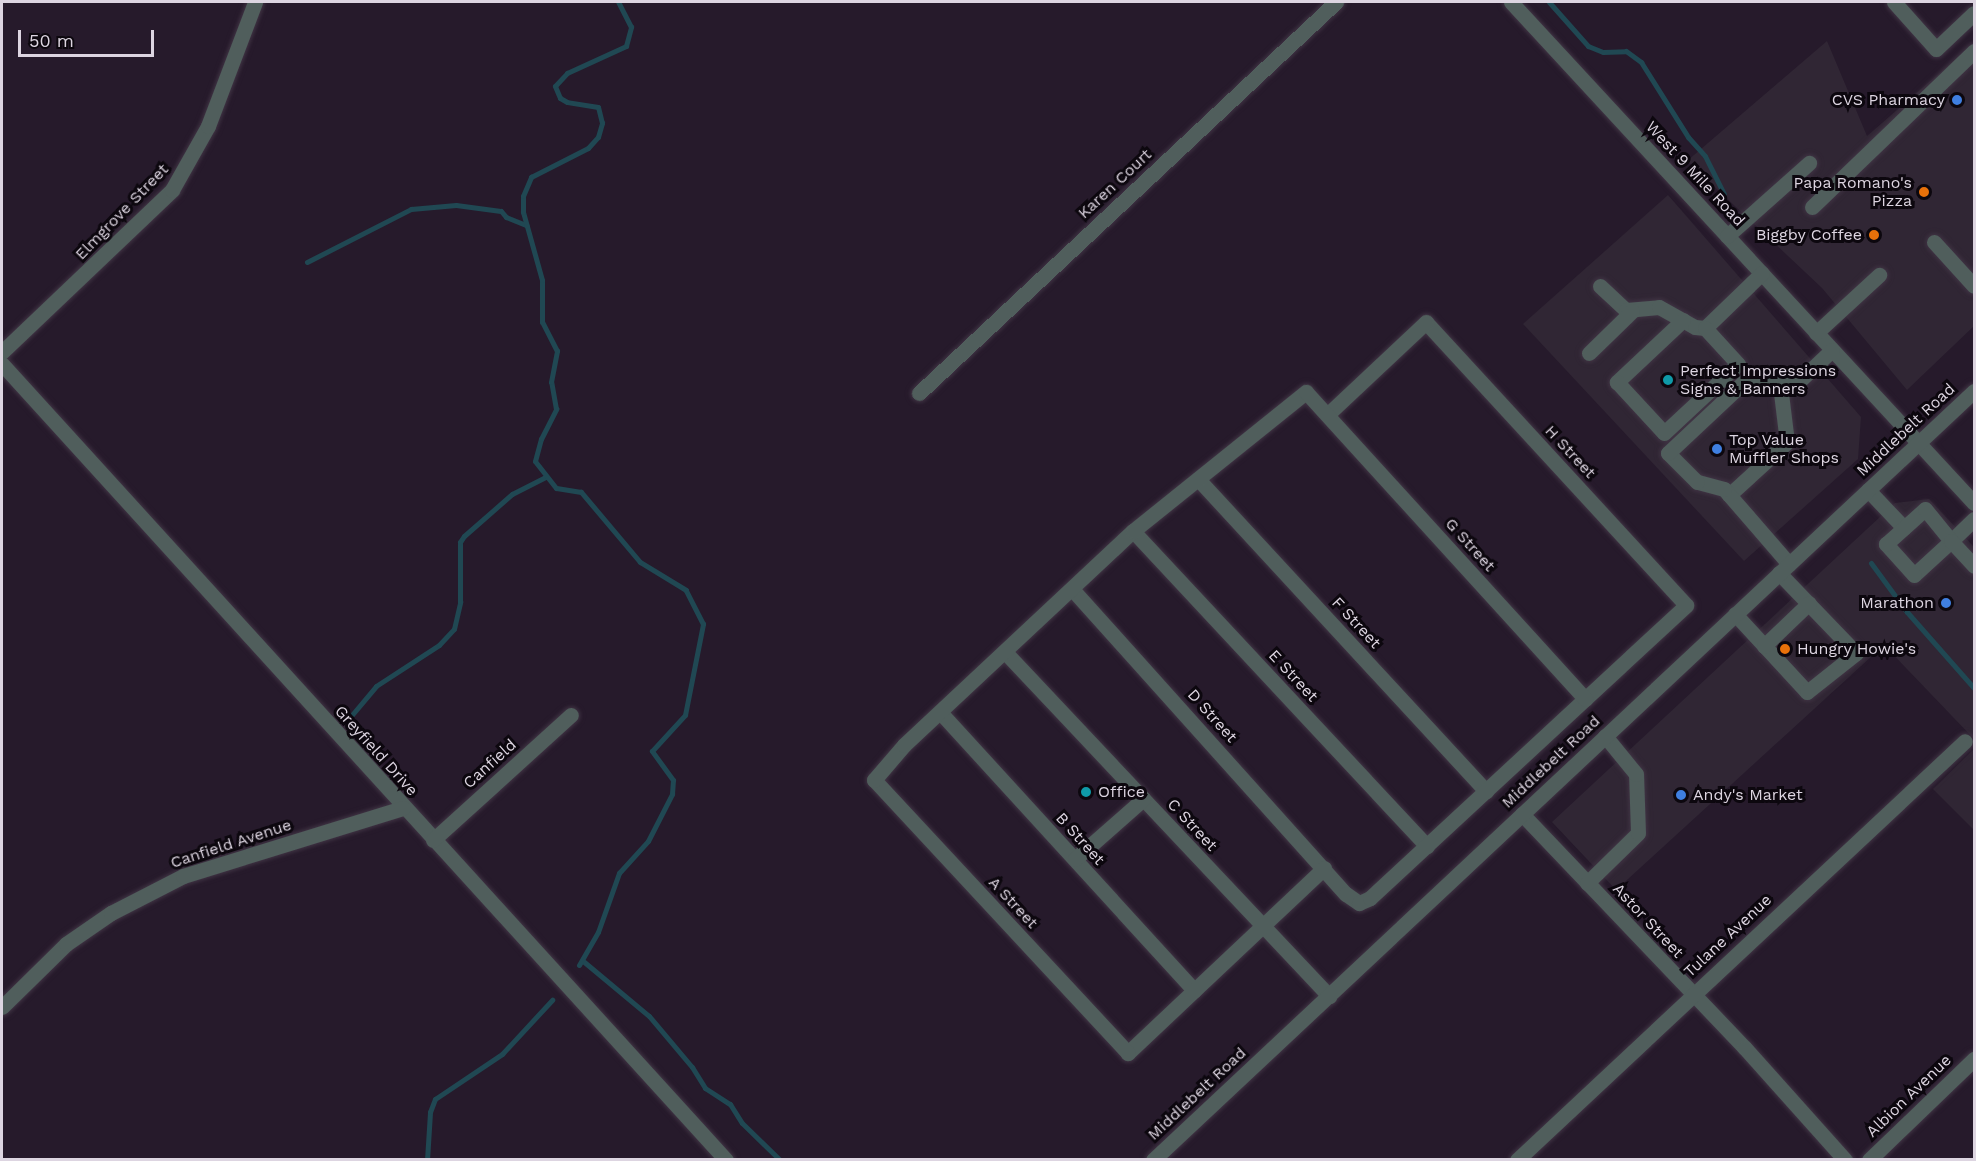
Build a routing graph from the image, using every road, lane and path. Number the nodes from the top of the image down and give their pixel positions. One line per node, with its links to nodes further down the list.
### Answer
1 (255, 2): 20 (street, Elmgrove Street)
2 (1336, 2): 25 (street, Karen Court)
3 (1511, 2): 9 (street, West 9 Mile Road)
4 (1894, 2): 5 (street)
5 (1974, 13)
6 (1974, 51): 8 (street)
7 (1809, 163): 9 (street)
8 (1812, 207)
9 (1727, 236): 11 (street, West 9 Mile Road)
10 (1934, 242): 14 (street)
11 (1762, 273): 17 (street); 18 (street, West 9 Mile Road)
12 (1879, 275): 18 (street)
13 (1600, 286): 15 (street)
14 (1974, 286)
15 (1632, 310): 16 (street); 21 (street)
16 (1683, 320): 17 (street); 17 (street)
17 (1705, 328)
18 (1816, 333): 19 (street, West 9 Mile Road)
19 (1832, 350): 23 (street); 27 (street, West 9 Mile Road)
20 (2, 352)
21 (1588, 353)
22 (2, 364): 50 (street, Greyfield Drive)
23 (1780, 385): 30 (street); 30 (street)
24 (1974, 391): 27 (street, Middlebelt Road)
25 (919, 393)
26 (1328, 414): 28 (street, G Street); 43 (street, G Street); 43 (street, H Street)
27 (1918, 444): 29 (street, Middlebelt Road); 31 (street, West 9 Mile Road)
28 (1198, 479): 34 (street); 48 (street, F Street)
29 (1868, 490): 33 (street); 37 (street, Middlebelt Road)
30 (1729, 495): 37 (street)
31 (1974, 503)
32 (1974, 519): 35 (street)
33 (1904, 528): 35 (street); 35 (street)
34 (1133, 531): 38 (street); 53 (street, E Street)
35 (1951, 541): 36 (street)
36 (1974, 566)
37 (1784, 569): 39 (street); 40 (street, Middlebelt Road)
38 (1072, 589): 42 (street); 55 (street, D Street)
39 (1809, 603): 41 (street); 41 (street)
40 (1735, 614): 41 (street); 46 (street, Middlebelt Road)
41 (1764, 646)
42 (1005, 652): 44 (street); 49 (street, C Street)
43 (1585, 699): 48 (street)
44 (940, 712): 54 (street, B Street); 58 (street, A Street)
45 (571, 714): 52 (street, Canfield)
46 (1605, 736): 51 (street, Middlebelt Road); 56 (street)
47 (1965, 741): 59 (street, Tulane Avenue)
48 (1486, 791): 53 (street)
49 (1143, 799): 54 (street); 57 (street, C Street)
50 (403, 808): 52 (street, Greyfield Drive); 61 (street, Canfield Avenue)
51 (1522, 814): 56 (street, Astor Street); 60 (street, Middlebelt Road)
52 (433, 840): 63 (street, Greyfield Drive)
53 (1427, 846): 55 (street, D Street)
54 (1075, 859): 58 (street, B Street)
55 (1324, 868): 57 (street, A Street)
56 (1587, 883): 59 (street, Astor Street)
57 (1262, 927): 58 (street, A Street); 60 (street, C Street)
58 (1194, 990)
59 (1692, 994): 65 (street, Tulane Avenue); 66 (street, Astor Street)
60 (1329, 996): 64 (street, Middlebelt Road)
61 (2, 1007)
62 (1974, 1059): 67 (street, Albion Avenue)
63 (726, 1160)
64 (1153, 1160)
65 (1517, 1160)
66 (1845, 1160)
67 (1869, 1160)

